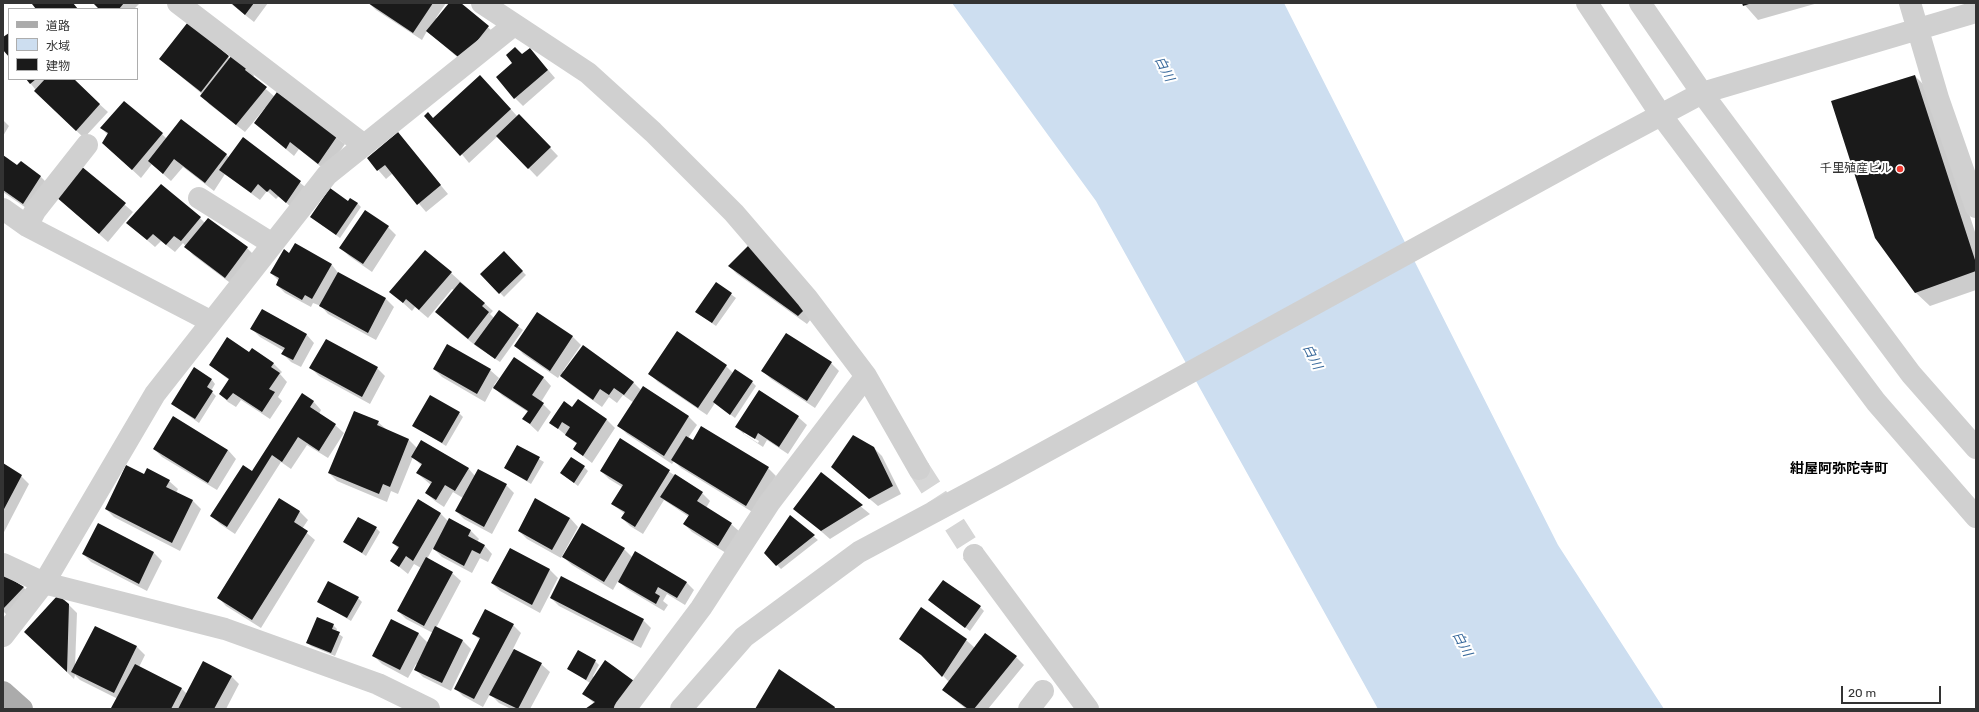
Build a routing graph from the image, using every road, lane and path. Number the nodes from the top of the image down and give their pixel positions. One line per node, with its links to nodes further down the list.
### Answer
1 (178, 3): 12 (street)
2 (482, 3): 7 (street)
3 (1587, 3): 10 (street)
4 (1640, 3): 9 (street)
5 (1910, 3): 8 (street)
6 (1976, 12): 8 (street)
7 (514, 25): 12 (street); 19 (street)
8 (1917, 29): 9 (street); 14 (street)
9 (1702, 93): 10 (street); 20 (street)
10 (1661, 115): 22 (street); 32 (street)
11 (88, 145): 16 (street)
12 (364, 145): 17 (street)
13 (198, 198): 17 (street)
14 (1976, 207)
15 (3, 210): 16 (street)
16 (27, 226): 18 (street)
17 (272, 243): 18 (street)
18 (210, 321): 25 (street)
19 (866, 376): 21 (street); 31 (street)
20 (1976, 448)
21 (919, 469)
22 (1976, 517)
23 (974, 555): 34 (street)
24 (3, 564): 25 (street)
25 (44, 583): 26 (street); 30 (street)
26 (3, 636)
27 (1044, 691): 33 (street)
28 (3, 692): 29 (main road)
29 (22, 709)
30 (429, 709)
31 (625, 709)
32 (681, 709)
33 (1029, 709)
34 (1088, 709)

